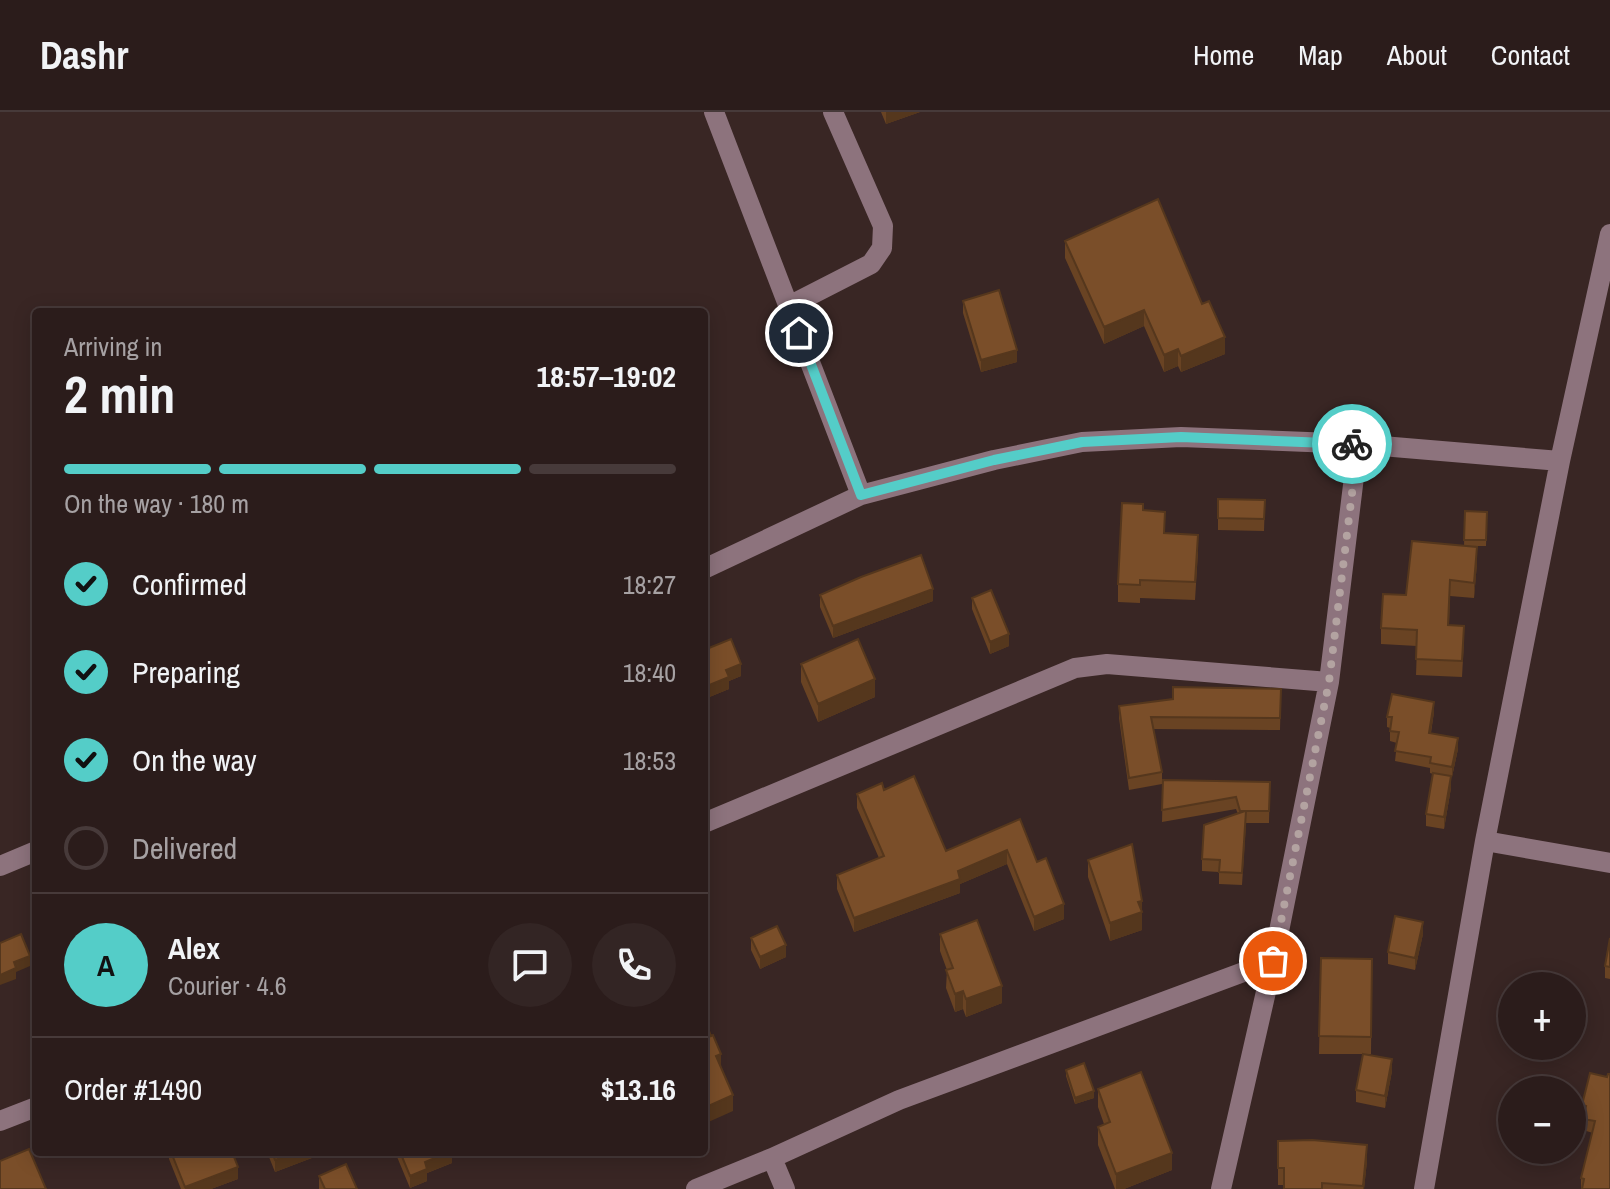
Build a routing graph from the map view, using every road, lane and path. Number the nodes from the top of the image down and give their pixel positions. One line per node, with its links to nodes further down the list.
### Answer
1 (714, 112): 4 (street)
2 (833, 112): 4 (street)
3 (1610, 234): 6 (street)
4 (789, 306): 7 (street)
5 (1358, 444): 6 (street); 7 (street); 9 (street)
6 (1560, 461): 11 (street)
7 (861, 495): 8 (street)
8 (708, 567)
9 (1329, 682): 10 (street); 15 (street)
10 (708, 821)
11 (1485, 841): 13 (street); 22 (street)
12 (32, 853): 14 (street)
13 (1610, 863)
14 (0, 866)
15 (1273, 961): 18 (street); 21 (street)
16 (32, 1109): 17 (street)
17 (0, 1121)
18 (772, 1158): 19 (street); 20 (street)
19 (696, 1189)
20 (785, 1189)
21 (1221, 1189)
22 (1424, 1189)

